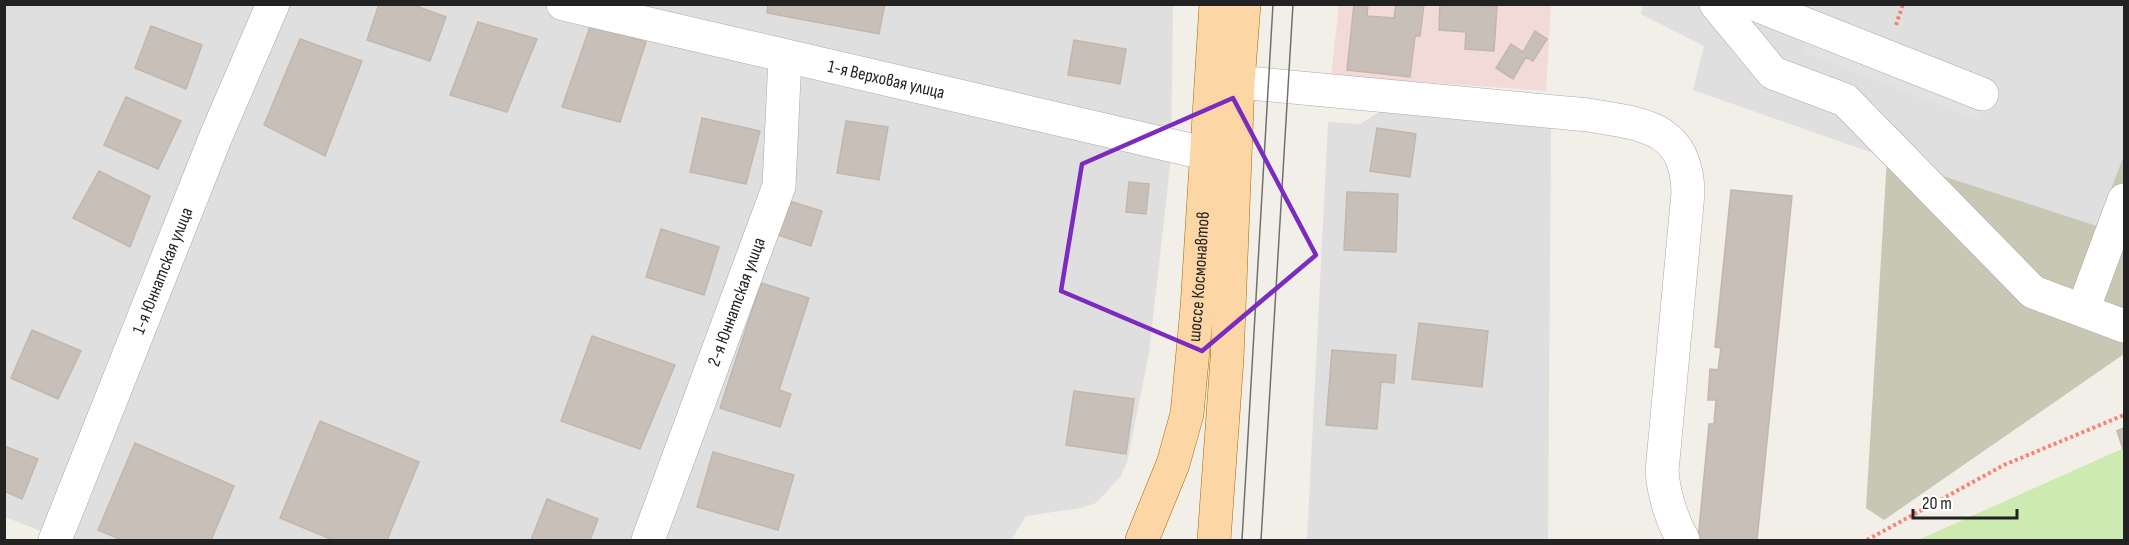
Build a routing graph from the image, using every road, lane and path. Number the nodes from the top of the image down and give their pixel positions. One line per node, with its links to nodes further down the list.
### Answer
1 (273, 4): 15 (street, 1-я Юннатская улица)
2 (562, 4): 7 (street, 1-я Верховая улица)
3 (1216, 4): 10 (main road, шоссе Космонавтов)
4 (1244, 4): 8 (main road, шоссе Космонавтов)
5 (1716, 4): 12 (street)
6 (1754, 4): 9 (street)
7 (785, 57): 10 (street, 1-я Верховая улица); 16 (street, 2-я Юннатская улица)
8 (1238, 82): 18 (main road, шоссе Космонавтов); 19 (street)
9 (1982, 94)
10 (1208, 153): 17 (main road, шоссе Космонавтов)
11 (2124, 200): 12 (street)
12 (2083, 310): 13 (street)
13 (2124, 326)
14 (2124, 415): 20 (path)
15 (56, 540)
16 (648, 540)
17 (1142, 540)
18 (1214, 540)
19 (1683, 540)
20 (1867, 540)

